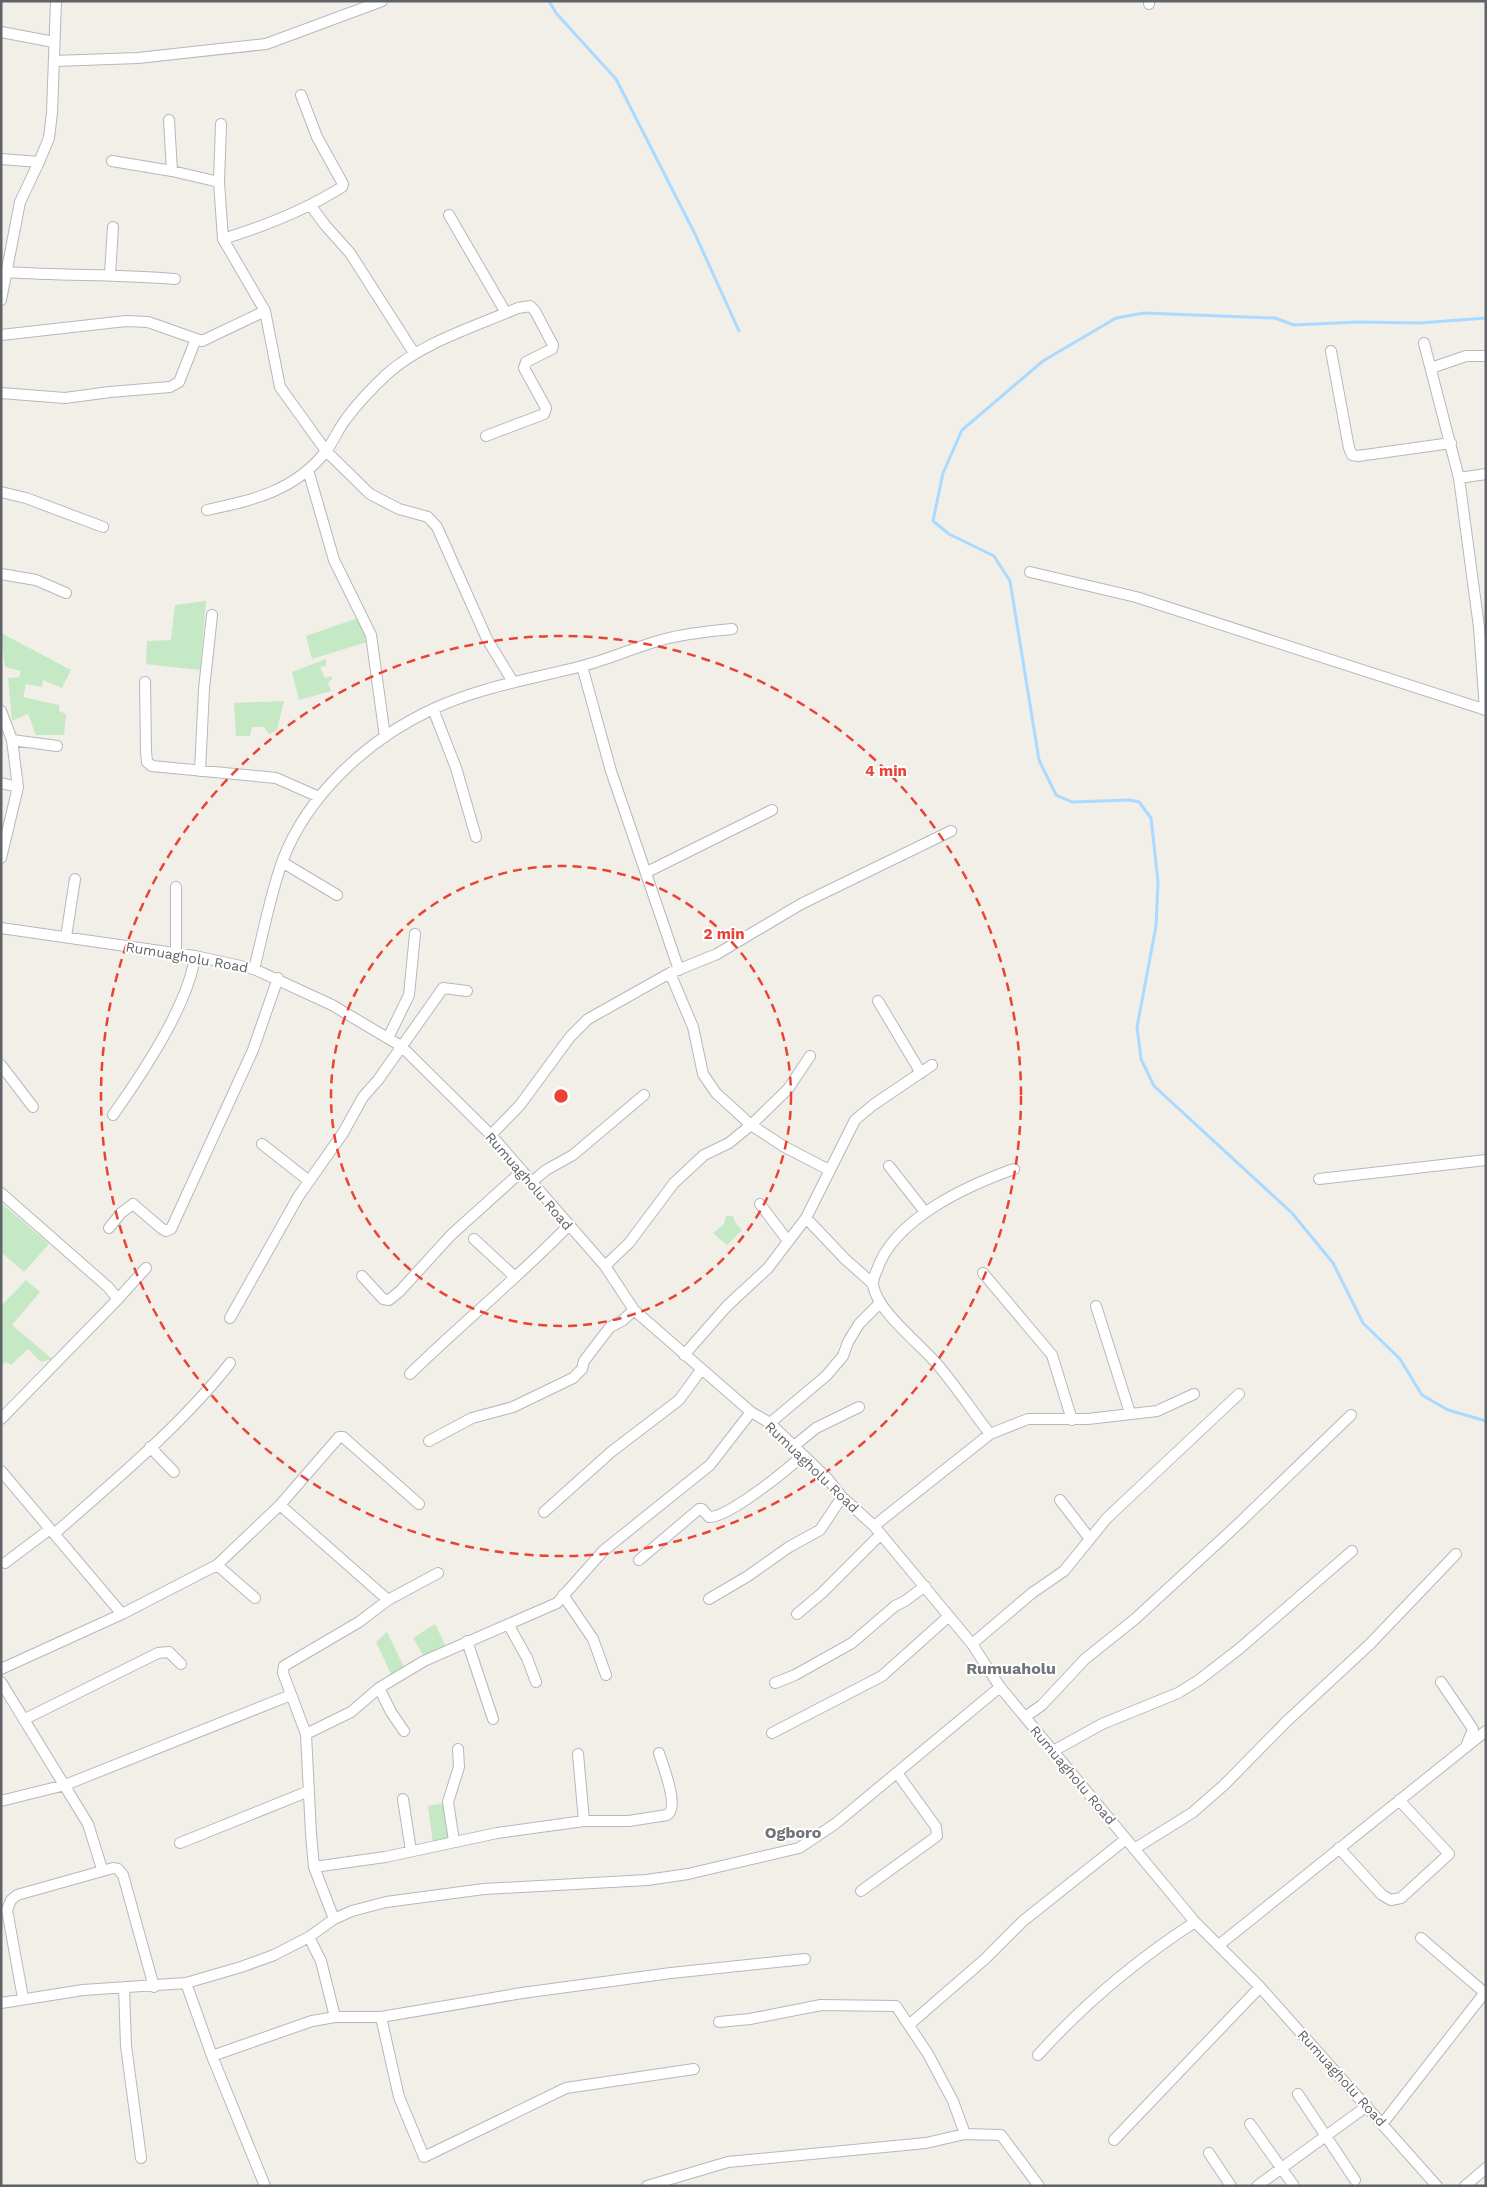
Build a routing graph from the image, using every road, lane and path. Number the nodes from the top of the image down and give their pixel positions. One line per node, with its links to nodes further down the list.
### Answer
1 (56, 1): 4 (street)
2 (382, 1): 5 (street)
3 (1, 32): 4 (street)
4 (54, 42): 5 (street)
5 (54, 60): 11 (street)
6 (301, 95): 14 (street)
7 (169, 120): 12 (street)
8 (221, 124): 13 (street)
9 (1, 159): 11 (street)
10 (112, 161): 12 (street)
11 (39, 162): 18 (street)
12 (172, 171): 13 (street)
13 (219, 182): 17 (street)
14 (311, 206): 17 (street); 28 (street)
15 (449, 215): 23 (street)
16 (113, 227): 19 (street)
17 (223, 239): 22 (street)
18 (6, 272): 19 (street); 21 (street)
19 (110, 274): 20 (street)
20 (175, 279)
21 (2, 297)
22 (265, 311): 25 (street); 34 (street)
23 (506, 313): 28 (street); 32 (street)
24 (1, 335): 25 (street)
25 (196, 339): 31 (street)
26 (1424, 344): 30 (street)
27 (1331, 351): 33 (street)
28 (414, 353): 34 (street)
29 (1486, 356): 30 (street)
30 (1431, 368): 33 (street)
31 (1, 393)
32 (486, 436)
33 (1451, 443): 37 (street)
34 (326, 451): 35 (street); 49 (street)
35 (308, 470): 39 (street); 53 (street)
36 (1486, 474): 37 (street)
37 (1458, 478): 45 (street)
38 (1, 492): 40 (street)
39 (207, 510)
40 (103, 527)
41 (1030, 572): 51 (street)
42 (1, 574): 43 (street)
43 (66, 593)
44 (212, 615): 56 (street)
45 (1483, 627): 51 (street)
46 (732, 629): 47 (street)
47 (582, 666): 49 (street); 65 (street)
48 (145, 682): 56 (street)
49 (513, 682): 50 (street)
50 (433, 709): 53 (street); 62 (street)
51 (1486, 710)
52 (1, 711): 54 (street)
53 (385, 736): 59 (street)
54 (12, 740): 55 (street); 58 (street)
55 (58, 746)
56 (200, 771): 59 (street)
57 (1, 783): 58 (street)
58 (18, 787): 63 (street)
59 (319, 797): 64 (street)
60 (772, 810): 65 (street)
61 (950, 831): 75 (street)
62 (476, 837)
63 (1, 858)
64 (282, 862): 68 (street); 74 (street)
65 (647, 872): 75 (street)
66 (76, 879): 71 (street)
67 (176, 887): 72 (street)
68 (337, 895)
69 (1, 928): 71 (street, Rumuagholu Road)
70 (415, 934): 79 (street)
71 (66, 937): 72 (street, Rumuagholu Road)
72 (176, 954): 73 (street, Rumuagholu Road)
73 (195, 956): 74 (street, Rumuagholu Road); 87 (street)
74 (254, 969): 76 (street, Rumuagholu Road)
75 (674, 972): 88 (street); 89 (street)
76 (278, 978): 79 (street, Rumuagholu Road); 104 (street)
77 (467, 991): 80 (street)
78 (878, 1001): 84 (street)
79 (388, 1038): 80 (street, Rumuagholu Road)
80 (401, 1046): 89 (street, Rumuagholu Road); 97 (street)
81 (810, 1056): 88 (street)
82 (1, 1065): 86 (street)
83 (932, 1065): 84 (street)
84 (921, 1073): 94 (street)
85 (644, 1096): 98 (street)
86 (32, 1107)
87 (113, 1115)
88 (751, 1125): 94 (street); 107 (street)
89 (491, 1135): 95 (street, Rumuagholu Road)
90 (262, 1144): 97 (street)
91 (1486, 1160): 96 (street)
92 (889, 1166): 101 (street)
93 (1014, 1169): 101 (street)
94 (829, 1170): 102 (street)
95 (522, 1171): 98 (street, Rumuagholu Road); 110 (street)
96 (1319, 1178)
97 (309, 1181): 117 (street)
98 (532, 1182): 103 (street, Rumuagholu Road)
99 (1, 1193): 113 (street)
100 (760, 1204): 106 (street)
101 (925, 1212): 112 (street)
102 (806, 1218): 106 (street); 112 (street)
103 (568, 1226): 107 (street, Rumuagholu Road); 111 (street)
104 (109, 1228)
105 (474, 1239): 111 (street)
106 (788, 1241): 118 (street)
107 (605, 1266): 116 (street, Rumuagholu Road)
108 (146, 1268): 113 (street)
109 (983, 1273): 129 (street)
110 (362, 1276)
111 (515, 1277): 121 (street)
112 (873, 1284): 114 (street)
113 (118, 1299): 128 (street)
114 (880, 1303): 130 (street); 131 (street)
115 (1096, 1306): 126 (street)
116 (634, 1310): 118 (street, Rumuagholu Road); 132 (street)
117 (230, 1318)
118 (684, 1355): 120 (street, Rumuagholu Road)
119 (230, 1363): 134 (street)
120 (701, 1370): 125 (street, Rumuagholu Road); 143 (street)
121 (410, 1374)
122 (1194, 1394): 126 (street)
123 (1239, 1394): 147 (street)
124 (859, 1407): 133 (street)
125 (751, 1412): 130 (street, Rumuagholu Road); 155 (street)
126 (1130, 1413): 129 (street)
127 (1352, 1415): 175 (street)
128 (1, 1419)
129 (1072, 1420): 131 (street)
130 (770, 1423): 133 (street, Rumuagholu Road)
131 (990, 1434): 144 (street)
132 (428, 1441)
133 (794, 1446): 135 (street, Rumuagholu Road)
134 (150, 1447): 137 (street); 145 (street)
135 (803, 1455): 139 (street, Rumuagholu Road); 150 (street)
136 (1, 1471): 138 (street)
137 (174, 1472)
138 (5, 1484): 145 (street)
139 (842, 1497): 144 (street, Rumuagholu Road); 157 (street)
140 (1060, 1500): 147 (street)
141 (419, 1504): 142 (street)
142 (280, 1505): 152 (street); 158 (street)
143 (544, 1512)
144 (874, 1526): 146 (street, Rumuagholu Road)
145 (52, 1531): 151 (street); 159 (street)
146 (881, 1534): 154 (street, Rumuagholu Road); 160 (street)
147 (1090, 1539): 164 (street)
148 (1352, 1551): 183 (street)
149 (1456, 1554): 198 (street)
150 (639, 1560)
151 (5, 1563)
152 (217, 1564): 156 (street); 159 (street)
153 (438, 1573): 158 (street)
154 (925, 1586): 161 (street, Rumuagholu Road); 171 (street)
155 (563, 1595): 162 (street); 167 (street)
156 (255, 1598)
157 (710, 1599)
158 (388, 1600): 174 (street)
159 (122, 1614): 166 (street)
160 (797, 1614)
161 (949, 1616): 164 (street, Rumuagholu Road); 180 (street)
162 (508, 1624): 163 (street); 169 (street)
163 (467, 1641): 173 (street); 176 (street)
164 (972, 1644): 172 (street, Rumuagholu Road)
165 (181, 1664): 177 (street)
166 (1, 1668)
167 (606, 1675)
168 (1, 1682): 177 (street)
169 (536, 1682)
170 (1441, 1682): 184 (street)
171 (775, 1683)
172 (1000, 1687): 175 (street, Rumuagholu Road); 187 (street)
173 (379, 1688): 178 (street); 181 (street)
174 (291, 1695): 181 (street); 188 (street)
175 (1025, 1717): 183 (street, Rumuagholu Road)
176 (493, 1719)
177 (25, 1720): 188 (street)
178 (404, 1731)
179 (1486, 1731): 184 (street)
180 (772, 1733)
181 (306, 1734): 189 (street)
182 (458, 1749): 195 (street)
183 (1054, 1750): 194 (street, Rumuagholu Road)
184 (1464, 1750): 191 (street)
185 (659, 1753): 193 (street)
186 (578, 1754): 193 (street)
187 (897, 1773): 202 (street); 203 (street)
188 (65, 1785): 192 (street); 201 (street)
189 (309, 1791): 196 (street); 200 (street)
190 (404, 1799): 199 (street)
191 (1399, 1800): 197 (street); 197 (street)
192 (1, 1802)
193 (584, 1821): 195 (street)
194 (1126, 1839): 198 (street, Rumuagholu Road); 219 (street)
195 (454, 1841): 199 (street)
196 (180, 1843)
197 (1339, 1848): 207 (street)
198 (1134, 1849): 204 (street, Rumuagholu Road)
199 (411, 1850): 200 (street)
200 (314, 1867): 203 (street)
201 (102, 1870): 211 (street); 214 (street)
202 (861, 1891)
203 (334, 1919): 205 (street)
204 (1195, 1922): 207 (street, Rumuagholu Road); 220 (street)
205 (309, 1937): 209 (street); 216 (street)
206 (1422, 1938): 213 (street)
207 (1219, 1945): 212 (street, Rumuagholu Road)
208 (805, 1959): 217 (street)
209 (186, 1983): 211 (street); 221 (street)
210 (124, 1987): 211 (street); 214 (street); 231 (street)
211 (154, 1987)
212 (1260, 1987): 224 (street, Rumuagholu Road); 229 (street)
213 (1485, 1992): 225 (street)
214 (24, 1998): 215 (street)
215 (1, 2003)
216 (334, 2017): 217 (street); 221 (street)
217 (381, 2017): 222 (street)
218 (719, 2022): 219 (street)
219 (910, 2024): 227 (street)
220 (1038, 2055)
221 (212, 2056): 235 (street)
222 (694, 2069)
223 (1298, 2094): 228 (street)
224 (1367, 2106): 225 (street, Rumuagholu Road); 228 (street)
225 (1383, 2123): 241 (street, Rumuagholu Road)
226 (1250, 2124): 232 (street)
227 (965, 2134): 236 (street); 237 (street)
228 (1326, 2136): 232 (street); 234 (street)
229 (1114, 2140)
230 (1209, 2153): 238 (street)
231 (141, 2158)
232 (1282, 2167): 239 (street); 240 (street)
233 (1486, 2168): 242 (street)
234 (1355, 2180)
235 (265, 2186)
236 (647, 2186)
237 (1039, 2186)
238 (1231, 2186)
239 (1257, 2186)
240 (1294, 2186)
241 (1437, 2186)
242 (1465, 2186)

